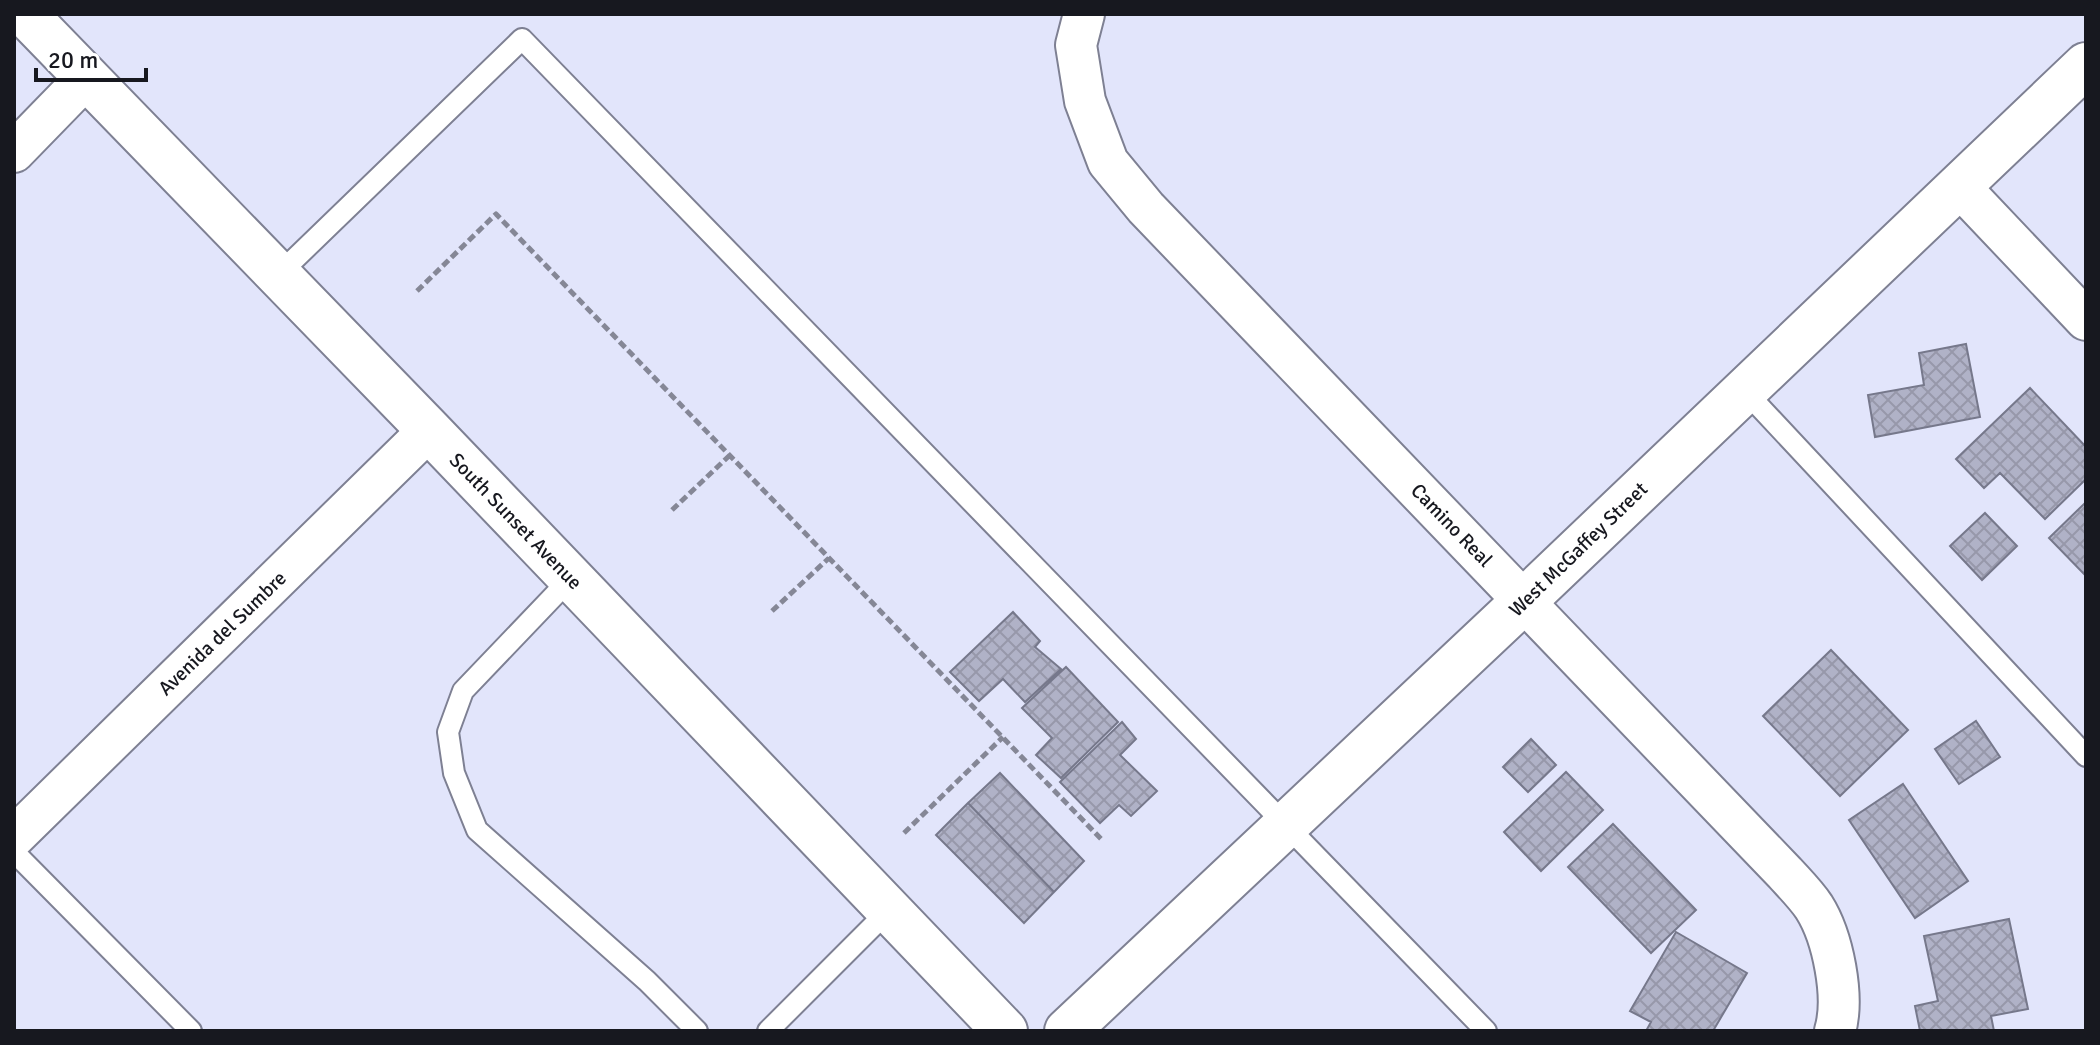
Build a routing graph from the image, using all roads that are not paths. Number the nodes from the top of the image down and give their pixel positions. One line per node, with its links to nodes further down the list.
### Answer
1 (25, 14): 4 (main road, South Sunset Avenue)
2 (1084, 14): 12 (street, Camino Real)
3 (2086, 65): 6 (main road, West McGaffey Street)
4 (87, 77): 5 (street); 7 (main road, South Sunset Avenue)
5 (14, 152)
6 (1959, 186): 8 (street); 9 (main road, West McGaffey Street)
7 (278, 275): 10 (main road, South Sunset Avenue); 14 (lane)
8 (2086, 320)
9 (1744, 390): 12 (main road, West McGaffey Street); 13 (lane)
10 (429, 430): 11 (main road, South Sunset Avenue); 15 (street, Avenida del Sumbre)
11 (571, 578): 17 (main road, South Sunset Avenue); 19 (lane)
12 (1525, 600): 14 (main road, West McGaffey Street); 24 (street, Camino Real)
13 (2086, 756)
14 (1287, 824): 22 (main road, West McGaffey Street); 23 (lane)
15 (14, 837)
16 (14, 852): 18 (lane)
17 (889, 910): 20 (lane); 21 (main road, South Sunset Avenue)
18 (191, 1031)
19 (697, 1031)
20 (768, 1031)
21 (1005, 1031)
22 (1067, 1031)
23 (1486, 1031)
24 (1835, 1031)

